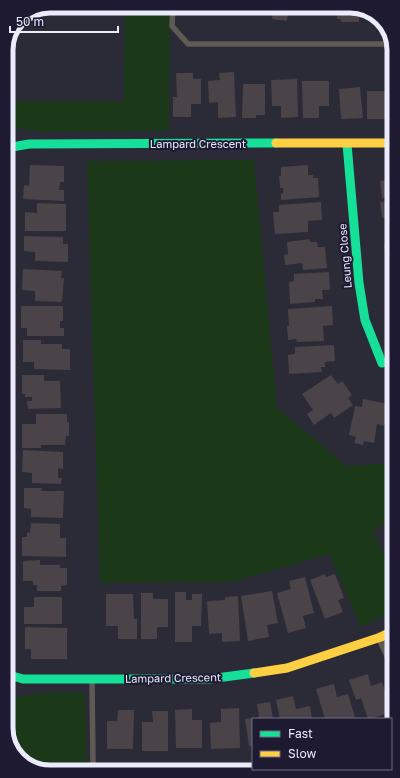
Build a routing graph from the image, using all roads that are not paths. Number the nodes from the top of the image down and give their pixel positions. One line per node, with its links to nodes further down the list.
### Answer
1 (173, 13): 2 (lane)
2 (386, 44)
3 (387, 143): 4 (street, Lampard Crescent)
4 (347, 144): 5 (street, Lampard Crescent); 6 (street, Leung Close)
5 (13, 147)
6 (382, 363)
7 (387, 634): 8 (street, Lampard Crescent)
8 (381, 637): 9 (street); 11 (street, Lampard Crescent)
9 (387, 649)
10 (13, 676): 11 (street, Lampard Crescent)
11 (92, 679): 12 (lane)
12 (94, 765)

